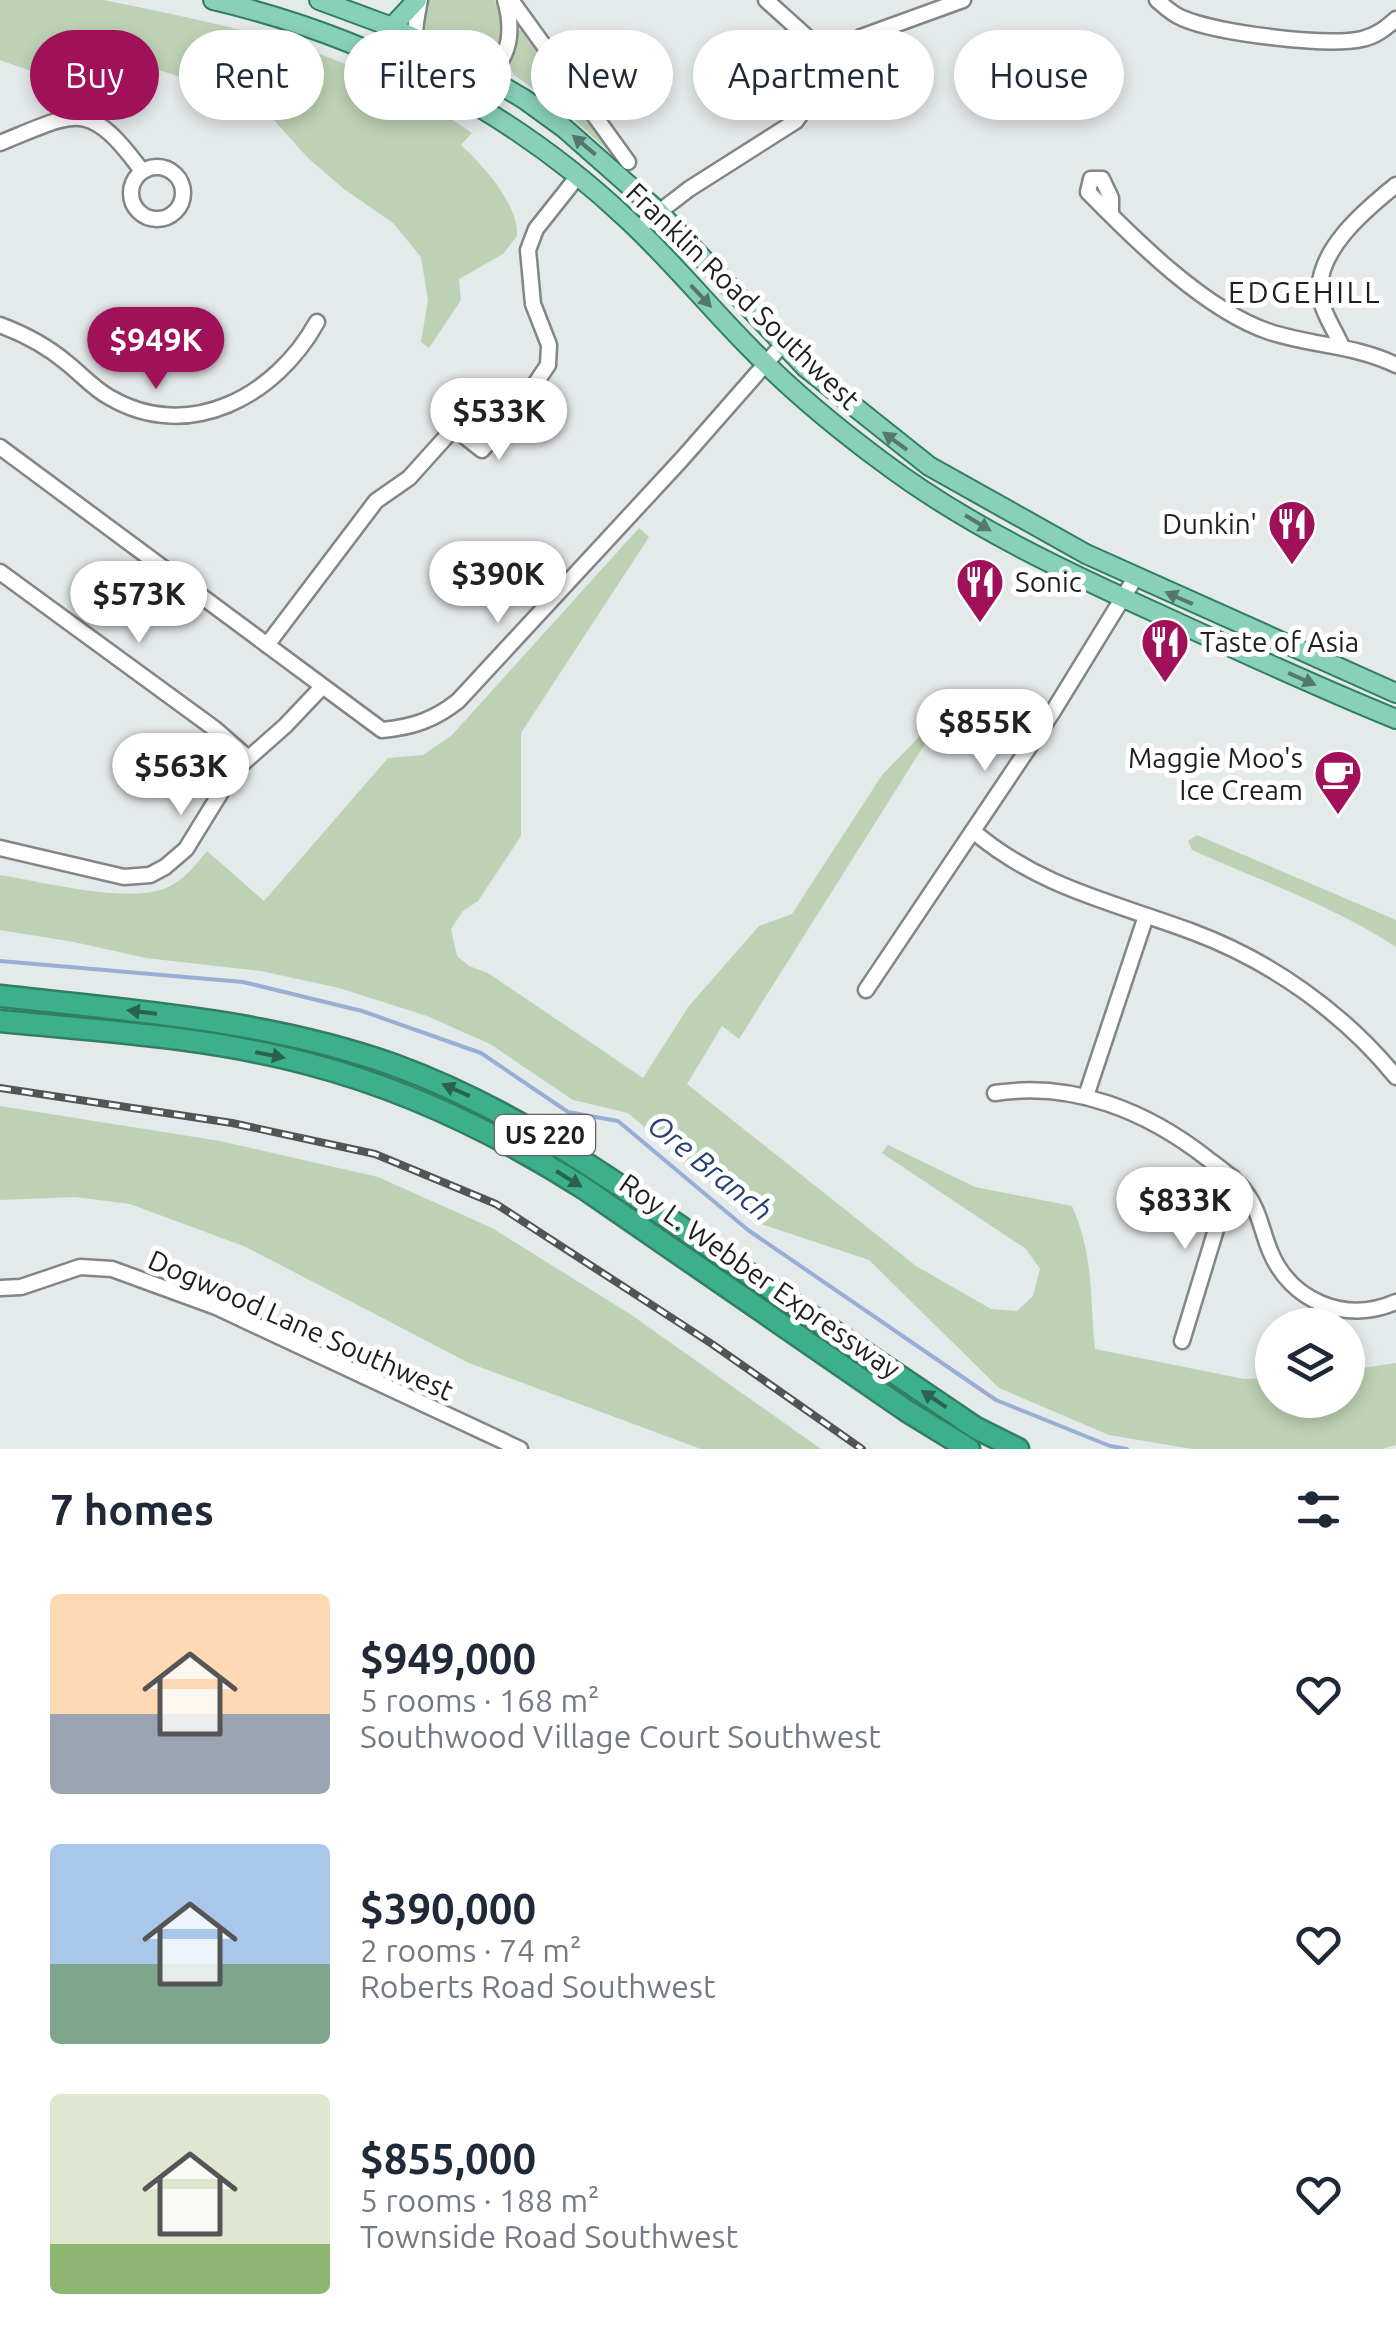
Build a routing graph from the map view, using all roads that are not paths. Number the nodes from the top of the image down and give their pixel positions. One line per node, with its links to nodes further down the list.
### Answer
1 (213, 0): 15 (main road, Franklin Road Southwest)
2 (319, 0): 9 (main road, Franklin Road Southwest)
3 (419, 0): 9 (main road); 11 (street)
4 (766, 0): 13 (street)
5 (963, 0): 14 (street)
6 (1156, 0): 8 (street)
7 (513, 1): 12 (street); 20 (street)
8 (1396, 19)
9 (392, 26): 10 (main road, Franklin Road Southwest)
10 (400, 30)
11 (414, 30)
12 (510, 30)
13 (800, 30)
14 (875, 30)
15 (344, 42)
16 (511, 92): 25 (main road, Franklin Road Southwest, one-way to 16)
17 (500, 120): 23 (main road, Franklin Road Southwest)
18 (797, 120): 25 (street)
19 (0, 143): 22 (street)
20 (628, 162)
21 (1396, 170): 24 (street)
22 (142, 171)
23 (578, 176): 27 (main road, Franklin Road Southwest); 38 (street)
24 (1391, 189): 31 (street)
25 (658, 211): 27 (street); 30 (main road, Franklin Road Southwest)
26 (1111, 214): 31 (street)
27 (637, 229): 32 (main road, Franklin Road Southwest, one-way to 32)
28 (316, 322): 29 (street)
29 (0, 325)
30 (782, 345): 32 (street); 36 (main road, Franklin Road Southwest, one-way to 30)
31 (1342, 346): 33 (street)
32 (766, 364): 37 (main road, Franklin Road Southwest, one-way to 37); 39 (street)
33 (1396, 365)
34 (0, 447): 38 (street)
35 (0, 572): 42 (street)
36 (1135, 578): 37 (street); 40 (main road, Franklin Road Southwest, one-way to 36)
37 (1124, 598): 41 (main road, Franklin Road Southwest, one-way to 41); 43 (street)
38 (267, 645): 39 (street)
39 (322, 687): 42 (street)
40 (1396, 694)
41 (1396, 719)
42 (247, 757): 44 (street)
43 (973, 831): 45 (street); 46 (street)
44 (0, 848)
45 (1146, 916): 49 (street); 51 (street)
46 (866, 990)
47 (0, 996): 58 (highway, Roy L. Webber Expressway / US 220, one-way to 47)
48 (0, 1020): 57 (highway, Roy L. Webber Expressway / US 220, one-way to 57)
49 (1396, 1077)
50 (995, 1093): 51 (street)
51 (1086, 1096): 52 (street)
52 (1232, 1177): 54 (street); 55 (street)
53 (0, 1288): 56 (street, Dogwood Lane Southwest)
54 (1396, 1302)
55 (1182, 1341)
56 (520, 1449)
57 (968, 1449)
58 (1018, 1449)

